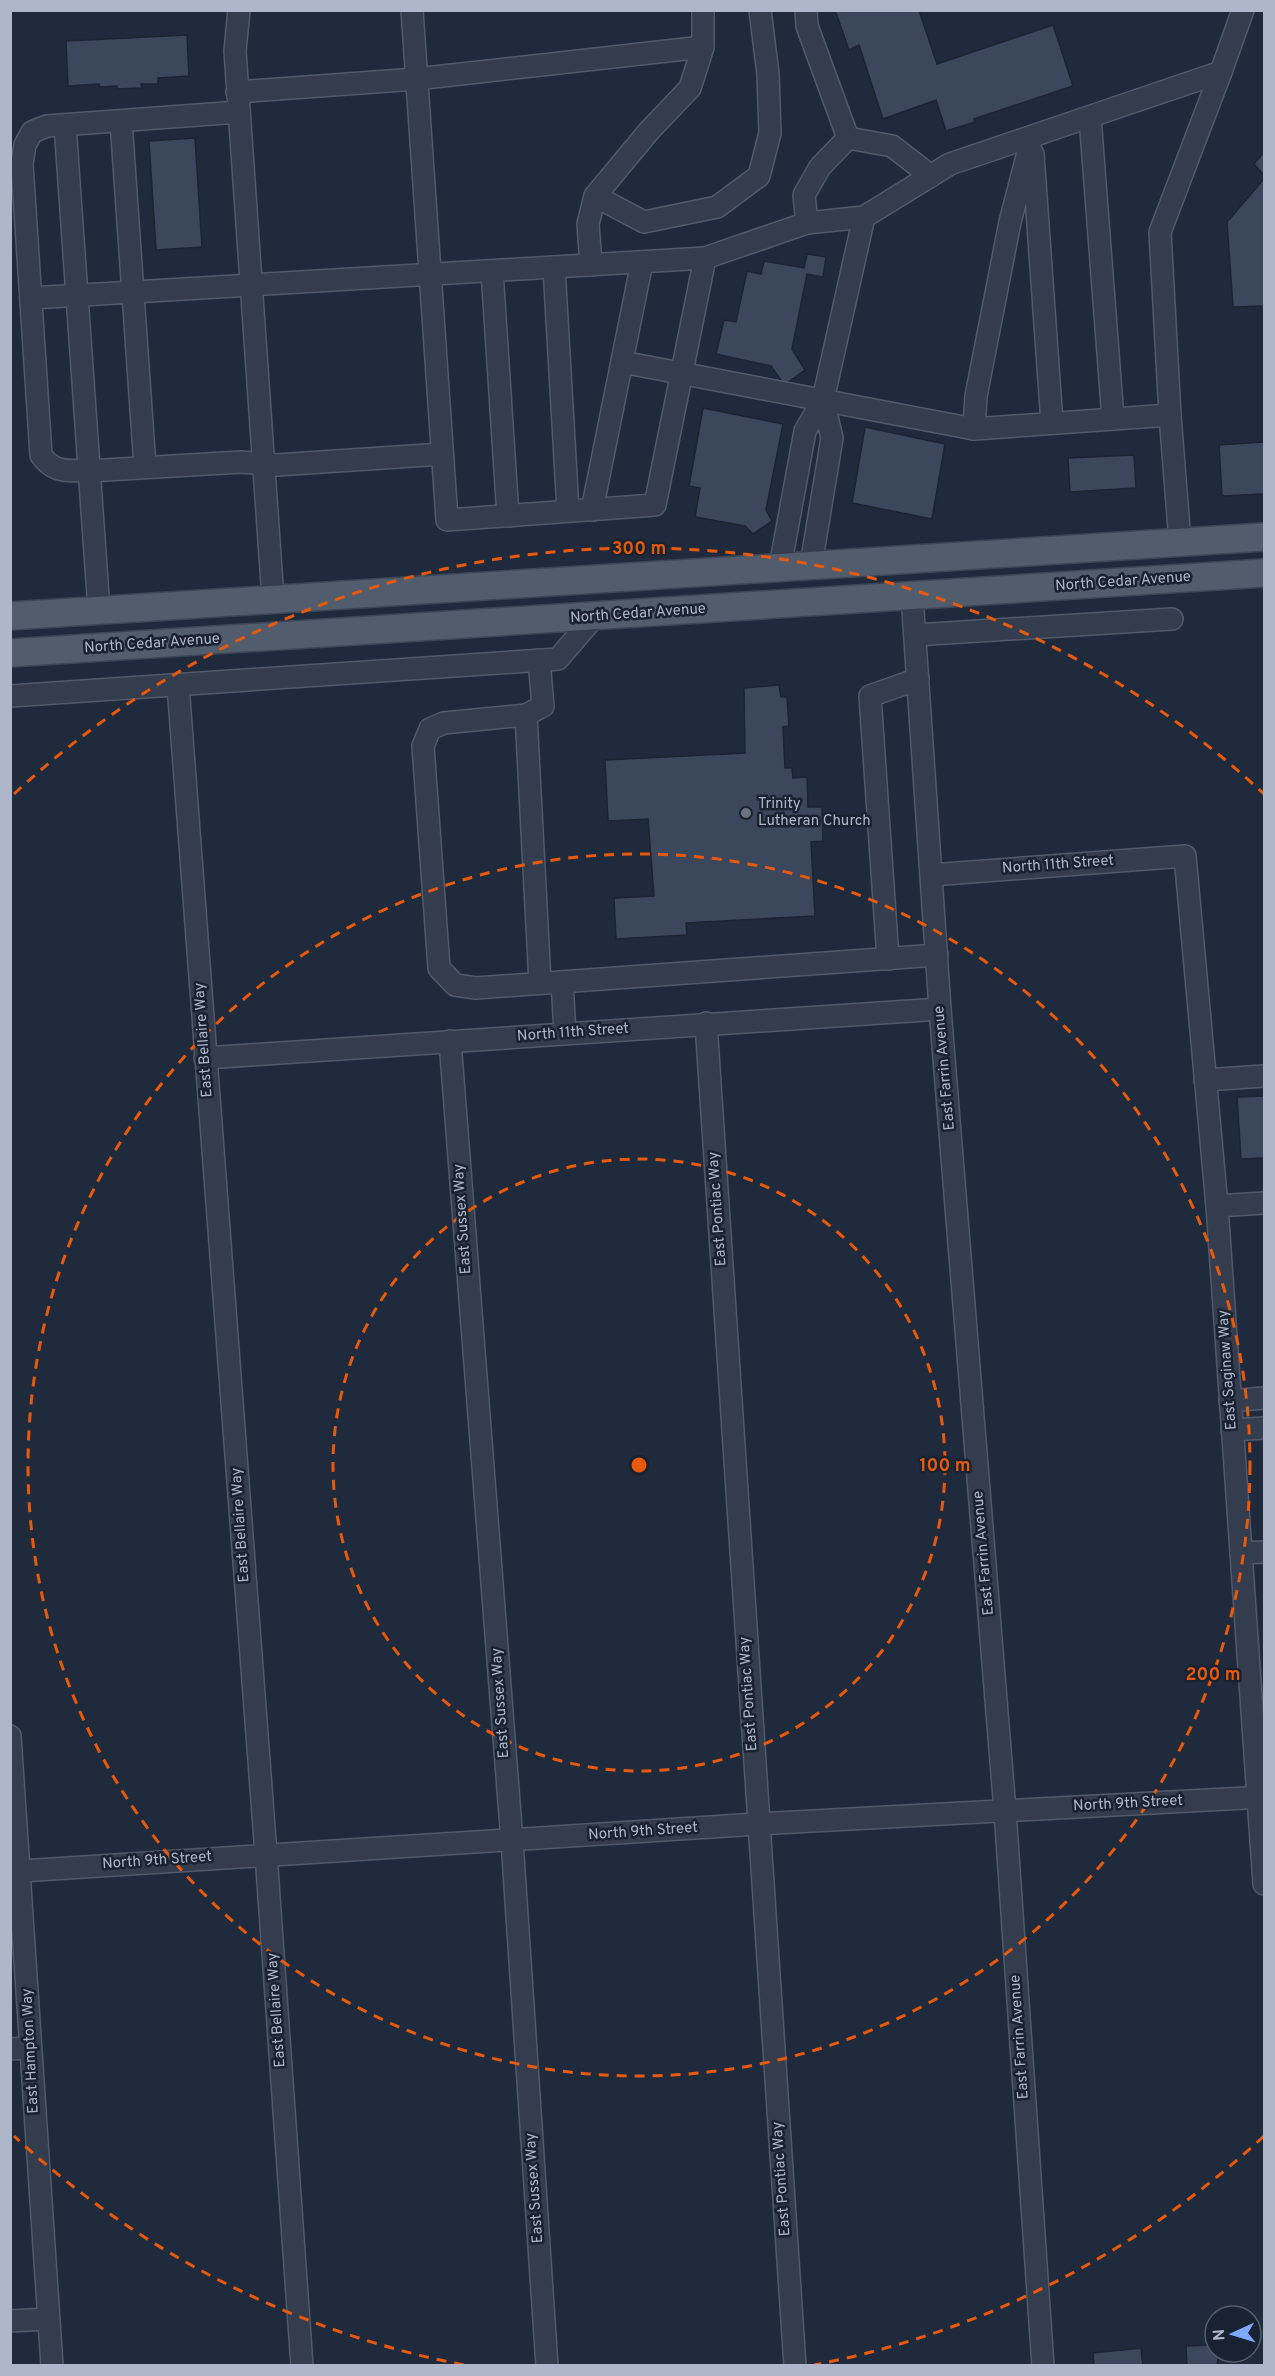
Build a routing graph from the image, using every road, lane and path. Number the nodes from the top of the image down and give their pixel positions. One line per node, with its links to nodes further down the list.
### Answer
1 (239, 10): 10 (street)
2 (412, 10): 9 (street)
3 (704, 10): 7 (street)
4 (760, 10): 17 (street)
5 (806, 10): 15 (street)
6 (1243, 10): 8 (street)
7 (703, 47): 9 (street); 17 (street)
8 (1221, 72): 11 (street); 33 (street)
9 (416, 79): 10 (street); 25 (street)
10 (238, 102): 12 (street); 26 (street)
11 (1090, 117): 14 (street); 34 (street)
12 (121, 121): 13 (street); 27 (street)
13 (65, 124): 28 (street); 29 (street)
14 (1032, 136): 16 (street); 35 (street); 36 (street)
15 (848, 138): 16 (street); 19 (street)
16 (931, 176): 18 (street)
17 (595, 196): 22 (street)
18 (864, 217): 19 (street); 32 (street)
19 (807, 223): 20 (street)
20 (705, 258): 21 (street); 31 (street)
21 (642, 262): 22 (street); 30 (street)
22 (591, 265): 23 (street)
23 (554, 267): 24 (street); 42 (street)
24 (492, 271): 25 (street); 43 (street)
25 (430, 275): 26 (street); 37 (street)
26 (250, 285): 27 (street); 38 (street)
27 (133, 291): 28 (street); 39 (street)
28 (77, 294): 29 (street); 40 (street)
29 (31, 298): 40 (street)
30 (622, 362): 31 (street); 41 (street)
31 (682, 373): 32 (street); 41 (street)
32 (823, 400): 36 (street); 48 (street); 49 (street)
33 (1170, 415): 34 (street); 45 (street)
34 (1113, 418): 35 (street)
35 (1052, 423): 36 (street)
36 (974, 429)
37 (442, 454): 38 (street); 43 (street)
38 (262, 463): 39 (street); 53 (street)
39 (145, 466): 40 (street)
40 (89, 471): 54 (street)
41 (592, 510): 42 (street)
42 (568, 511): 43 (street)
43 (508, 516)
44 (1264, 537): 45 (main road)
45 (1180, 542): 46 (main road)
46 (1099, 547): 48 (main road); 52 (main road)
47 (1264, 555): 51 (main road)
48 (811, 565): 49 (main road); 56 (main road)
49 (780, 567): 53 (main road)
50 (1264, 573): 51 (main road, North Cedar Avenue)
51 (1126, 582): 52 (main road, North Cedar Avenue)
52 (912, 596): 56 (main road, North Cedar Avenue); 58 (street, East Farrin Avenue)
53 (273, 599): 54 (main road)
54 (99, 610): 55 (main road)
55 (10, 616)
56 (595, 616): 59 (main road, North Cedar Avenue); 60 (street)
57 (1172, 619): 58 (street)
58 (915, 634): 61 (street, East Farrin Avenue)
59 (10, 653)
60 (549, 660): 62 (street); 64 (street)
61 (918, 679): 66 (street, East Farrin Avenue); 68 (street)
62 (177, 685): 63 (street); 75 (street, East Bellaire Way)
63 (10, 696)
64 (526, 715): 70 (street); 70 (street)
65 (1185, 856): 66 (street, North 11th Street); 77 (street, East Saginaw Way)
66 (931, 875): 67 (street, East Farrin Avenue)
67 (937, 955): 68 (street); 71 (street, East Farrin Avenue)
68 (888, 959): 69 (street)
69 (562, 982): 70 (street); 73 (street)
70 (540, 983)
71 (940, 1009): 72 (street, North 11th Street); 88 (street, East Farrin Avenue)
72 (706, 1023): 73 (street, North 11th Street); 89 (street, East Pontiac Way)
73 (565, 1033): 74 (street, North 11th Street)
74 (450, 1041): 75 (street, North 11th Street); 90 (street, East Sussex Way)
75 (205, 1058): 91 (street, East Bellaire Way)
76 (1264, 1076): 77 (street)
77 (1205, 1080): 79 (street, East Saginaw Way)
78 (1264, 1203): 79 (street)
79 (1217, 1206): 81 (street, East Saginaw Way)
80 (1264, 1398): 81 (street)
81 (1230, 1401): 83 (street, East Saginaw Way)
82 (1264, 1428): 83 (street)
83 (1232, 1430): 85 (street, East Saginaw Way)
84 (1264, 1551): 85 (street)
85 (1241, 1553): 87 (street, East Saginaw Way)
86 (10, 1736): 92 (street, East Hampton Way)
87 (1261, 1797): 88 (street, North 9th Street); 93 (street, East Saginaw Way)
88 (1005, 1811): 89 (street, North 9th Street); 101 (street, East Farrin Avenue)
89 (757, 1824): 90 (street, North 9th Street); 100 (street, East Pontiac Way)
90 (512, 1841): 91 (street, North 9th Street); 99 (street, East Sussex Way)
91 (266, 1854): 92 (street, North 9th Street); 98 (street, East Bellaire Way)
92 (21, 1870): 94 (street, East Hampton Way)
93 (1264, 1884)
94 (20, 2048): 95 (street, East Hampton Way)
95 (48, 2319): 96 (street); 97 (street, East Hampton Way)
96 (10, 2321)
97 (52, 2366)
98 (302, 2366)
99 (547, 2366)
100 (795, 2366)
101 (1043, 2366)

